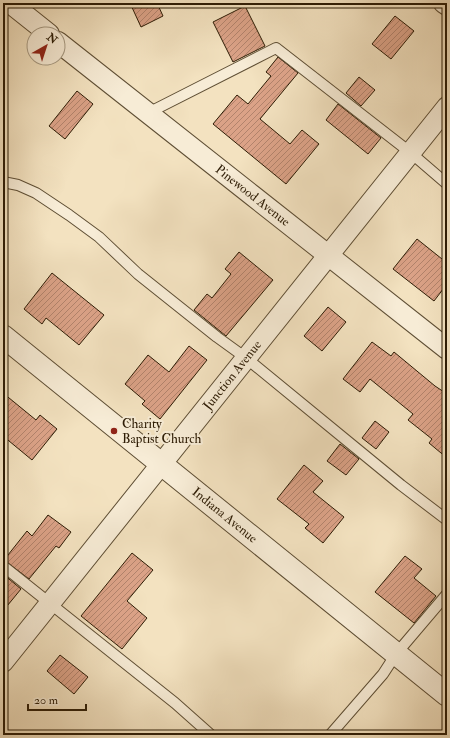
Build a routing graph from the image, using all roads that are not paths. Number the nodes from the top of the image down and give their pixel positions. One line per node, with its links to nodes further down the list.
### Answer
1 (10, 3): 4 (street)
2 (444, 3): 3 (street)
3 (447, 5)
4 (38, 26)
5 (66, 48): 7 (street, Pinewood Avenue)
6 (447, 107): 8 (street, Junction Avenue)
7 (148, 113): 8 (lane); 11 (street, Pinewood Avenue)
8 (410, 153): 10 (lane); 11 (street, Junction Avenue)
9 (3, 182): 14 (lane)
10 (447, 184)
11 (329, 254): 13 (street, Pinewood Avenue); 14 (street, Junction Avenue)
12 (3, 336): 15 (street, Indiana Avenue)
13 (447, 350)
14 (246, 358): 15 (street, Junction Avenue); 16 (lane)
15 (162, 464): 19 (street, Junction Avenue); 20 (street, Indiana Avenue)
16 (447, 520)
17 (3, 566): 19 (lane)
18 (447, 594): 20 (lane)
19 (50, 604): 21 (street, Junction Avenue); 23 (lane)
20 (396, 654): 22 (street, Indiana Avenue); 24 (lane)
21 (3, 662)
22 (447, 695)
23 (211, 735)
24 (330, 735)

